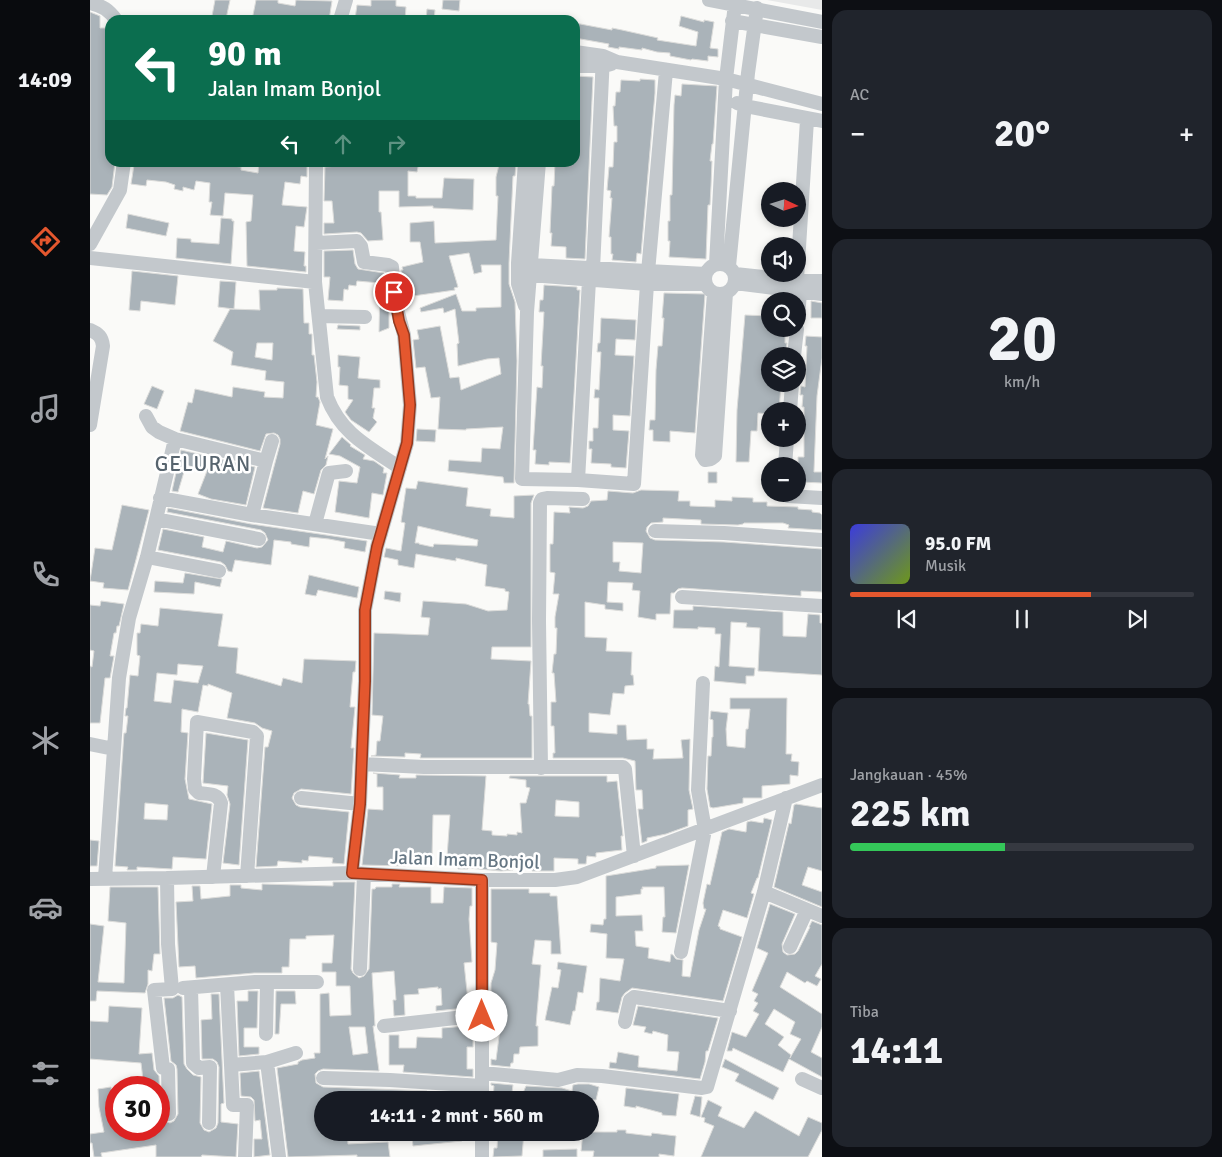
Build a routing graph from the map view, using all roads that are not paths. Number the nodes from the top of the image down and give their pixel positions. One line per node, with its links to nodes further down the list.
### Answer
1 (346, 0): 7 (street)
2 (709, 0): 4 (street)
3 (90, 3): 6 (street)
4 (735, 4): 5 (street); 8 (street)
5 (757, 8): 9 (street); 10 (street)
6 (112, 15)
7 (342, 15)
8 (732, 21): 10 (street); 16 (street)
9 (822, 22)
10 (755, 24): 11 (street); 17 (street)
11 (822, 37)
12 (580, 53): 13 (street)
13 (608, 61): 14 (street); 15 (street); 30 (street)
14 (580, 65)
15 (666, 70): 16 (street); 32 (street)
16 (726, 79): 17 (street); 18 (street)
17 (747, 85): 19 (street); 20 (street)
18 (726, 98): 20 (street); 33 (street)
19 (822, 104)
20 (745, 106): 21 (street); 33 (street)
21 (807, 120): 22 (street); 36 (street)
22 (822, 122)
23 (123, 167): 28 (street)
24 (316, 167): 27 (street)
25 (525, 167): 31 (street)
26 (538, 167): 31 (street)
27 (316, 243): 35 (street); 48 (street)
28 (90, 244)
29 (90, 258): 35 (street)
30 (591, 274): 31 (street); 32 (street); 50 (street)
31 (527, 277): 50 (street)
32 (647, 278): 33 (street); 50 (street)
33 (721, 279): 33 (street); 36 (street)
34 (822, 281): 36 (street)
35 (315, 282): 39 (street)
36 (798, 286): 37 (street); 38 (street)
37 (798, 292)
38 (822, 294)
39 (319, 316): 40 (street); 48 (street)
40 (365, 317)
41 (90, 330): 42 (street)
42 (94, 378): 44 (street)
43 (146, 416): 45 (street)
44 (90, 424)
45 (174, 439): 47 (street); 52 (street)
46 (272, 441): 47 (street)
47 (266, 461): 55 (street)
48 (400, 468): 59 (street)
49 (346, 471): 57 (street)
50 (578, 480)
51 (806, 497): 53 (street)
52 (160, 498): 55 (street); 56 (street)
53 (822, 498)
54 (583, 499): 70 (street)
55 (252, 515): 57 (street)
56 (156, 519): 60 (street); 62 (street)
57 (315, 524): 59 (street)
58 (655, 531): 61 (street)
59 (381, 534): 69 (street)
60 (259, 539)
61 (822, 540)
62 (147, 556): 63 (street); 68 (street)
63 (218, 572)
64 (682, 597): 65 (street)
65 (822, 606)
66 (702, 683): 75 (street)
67 (90, 744): 68 (street)
68 (114, 749): 80 (street)
69 (362, 764): 70 (street); 74 (street)
70 (541, 768): 76 (street)
71 (822, 786): 73 (street, Jalan Imam Bonjol)
72 (301, 798): 74 (street)
73 (786, 798): 75 (street, Jalan Imam Bonjol); 84 (street)
74 (360, 804): 77 (street)
75 (706, 830): 76 (street, Jalan Imam Bonjol); 88 (street)
76 (634, 856): 83 (street, Jalan Imam Bonjol)
77 (358, 873): 78 (street, Jalan Imam Bonjol); 83 (street, Jalan Imam Bonjol); 89 (street)
78 (247, 876): 79 (street, Jalan Imam Bonjol); 79 (street)
79 (214, 877): 81 (street, Jalan Imam Bonjol)
80 (105, 878): 81 (street, Jalan Imam Bonjol); 82 (street, Jalan Imam Bonjol)
81 (167, 878): 94 (street)
82 (90, 879)
83 (482, 880): 96 (street)
84 (764, 892): 85 (street); 95 (street)
85 (807, 910): 86 (street); 87 (street)
86 (822, 916)
87 (790, 947)
88 (682, 952)
89 (360, 969)
90 (268, 982): 91 (street); 92 (street); 99 (street)
91 (317, 982)
92 (227, 985): 93 (street); 102 (street)
93 (191, 988): 94 (street); 108 (street)
94 (168, 989): 103 (street)
95 (730, 1011): 97 (street); 106 (street)
96 (482, 1016): 98 (street); 106 (street)
97 (625, 1022)
98 (384, 1026)
99 (266, 1034)
100 (296, 1053): 101 (street)
101 (267, 1062): 102 (street); 111 (street)
102 (231, 1065): 110 (street)
103 (168, 1076)
104 (323, 1078): 106 (street)
105 (802, 1079): 107 (street)
106 (482, 1086)
107 (822, 1088)
108 (209, 1123)
109 (482, 1141): 112 (street)
110 (245, 1157)
111 (279, 1157)
112 (482, 1157)

